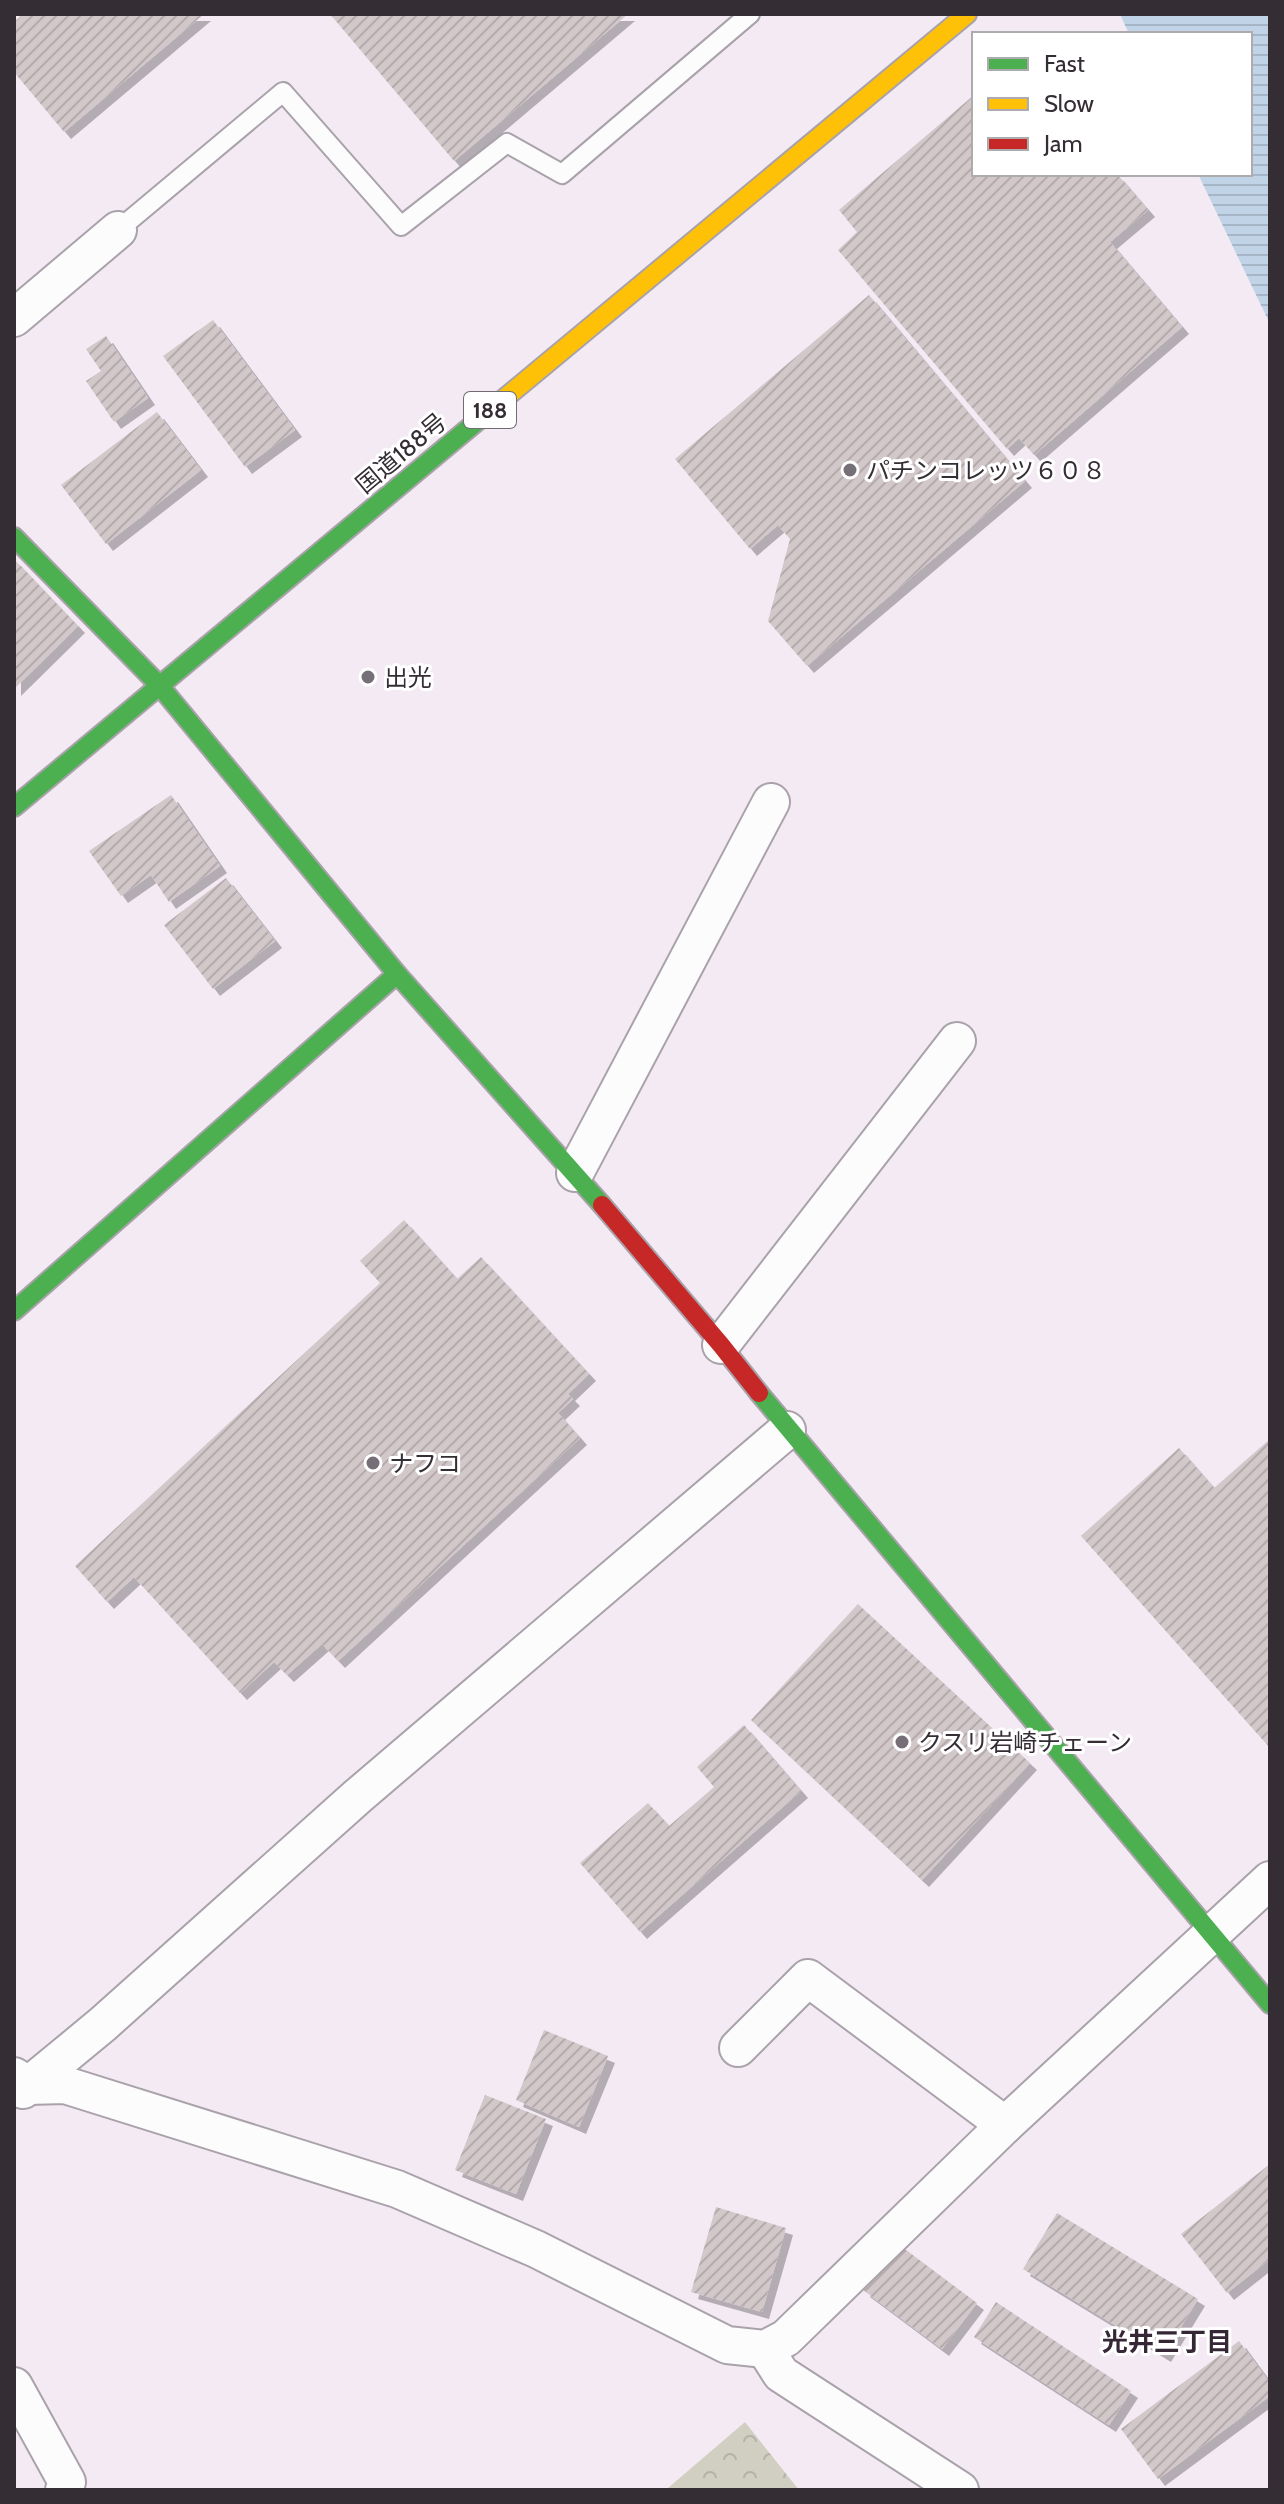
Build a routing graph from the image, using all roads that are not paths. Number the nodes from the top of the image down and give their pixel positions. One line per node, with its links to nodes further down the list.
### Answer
1 (750, 14): 3 (lane)
2 (967, 14): 6 (main road, 国道188号 / 188)
3 (118, 230): 4 (street)
4 (14, 318)
5 (14, 537): 6 (main road)
6 (159, 685): 8 (main road, 国道188号 / 188); 9 (main road)
7 (771, 802): 11 (street)
8 (14, 807)
9 (397, 974): 11 (main road); 12 (main road)
10 (957, 1041): 13 (street)
11 (575, 1173): 13 (main road)
12 (14, 1311)
13 (721, 1345): 14 (main road)
14 (787, 1430): 16 (main road); 19 (street)
15 (1270, 1880): 16 (street)
16 (1211, 1934): 17 (main road); 20 (street)
17 (1270, 2004)
18 (738, 2048): 20 (street)
19 (19, 2088): 21 (street)
20 (1005, 2125): 21 (street)
21 (765, 2349): 24 (street)
22 (14, 2386): 23 (street)
23 (64, 2490)
24 (960, 2490)

